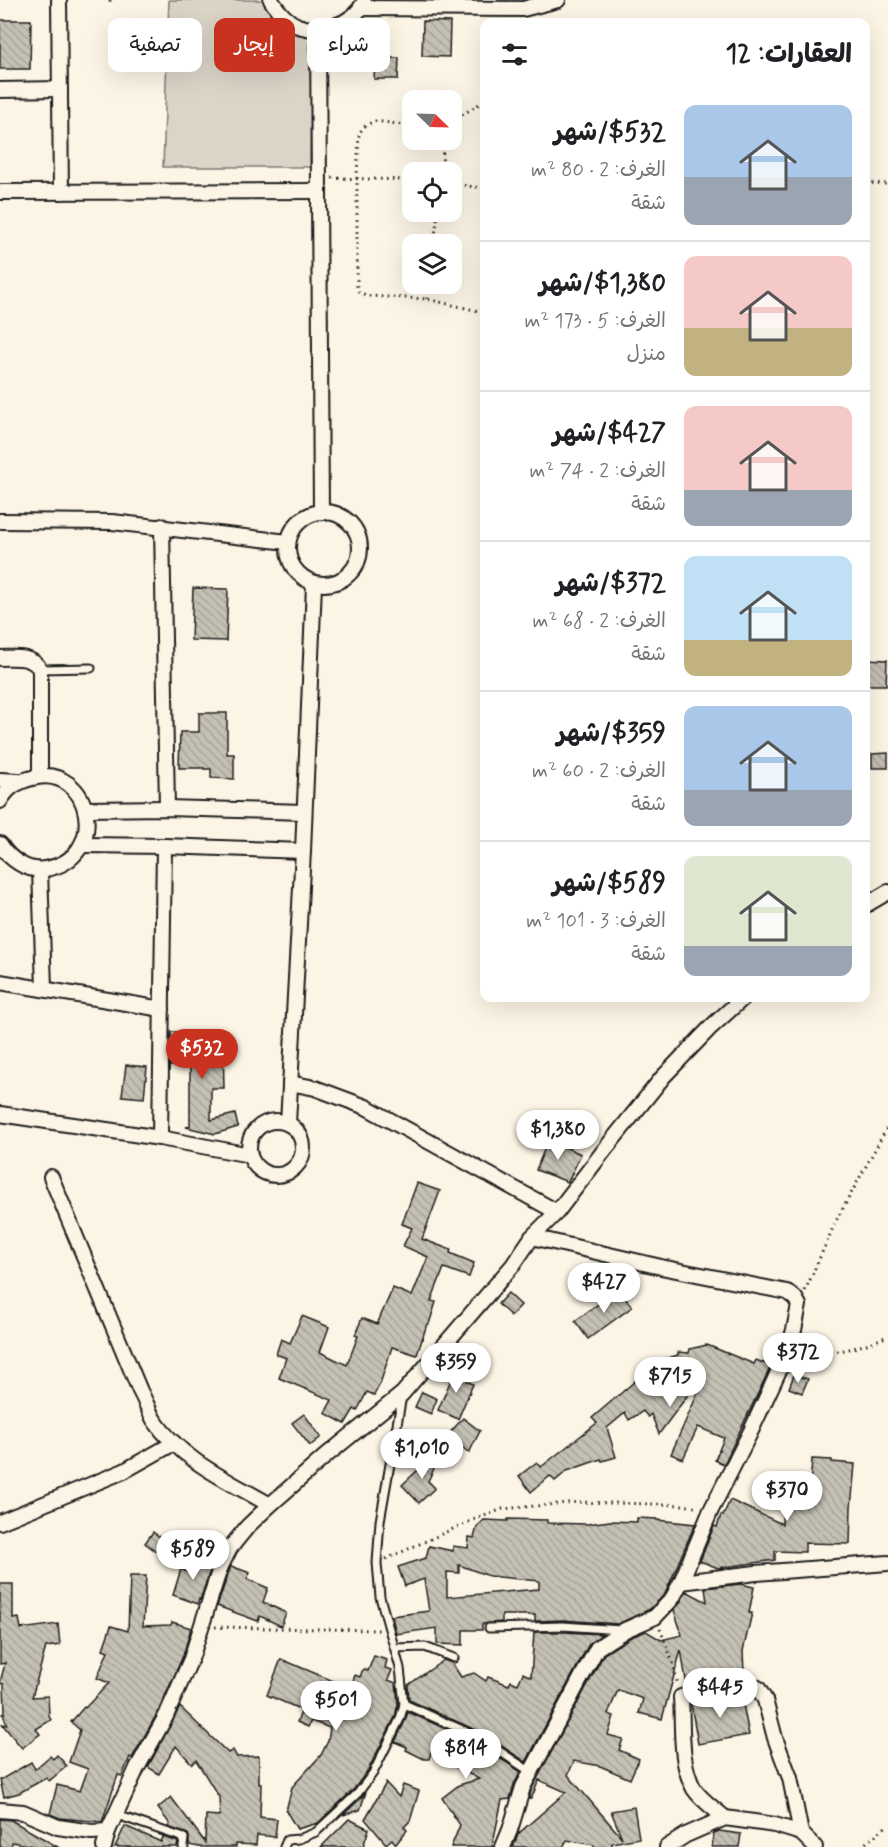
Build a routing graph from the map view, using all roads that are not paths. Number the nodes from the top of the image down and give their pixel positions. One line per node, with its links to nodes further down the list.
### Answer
1 (59, 0): 8 (street)
2 (271, 0): 6 (street)
3 (558, 0): 4 (street)
4 (363, 4): 5 (street)
5 (348, 18)
6 (307, 28)
7 (318, 72): 10 (street)
8 (60, 89): 9 (street); 12 (street)
9 (0, 90)
10 (318, 184): 12 (street); 13 (street)
11 (0, 192): 12 (street)
12 (61, 192)
13 (321, 512): 16 (street); 17 (street)
14 (0, 521): 15 (street)
15 (162, 526): 16 (street); 25 (street)
16 (288, 542): 17 (street)
17 (314, 584): 27 (street)
18 (0, 658): 20 (street)
19 (92, 668): 20 (lane)
20 (40, 669): 21 (street)
21 (39, 776): 23 (street); 26 (street)
22 (0, 780): 23 (street)
23 (18, 781): 24 (street)
24 (0, 801)
25 (167, 808): 26 (street); 27 (street)
26 (86, 809): 29 (street)
27 (303, 812): 31 (street)
28 (0, 844): 33 (street)
29 (82, 845): 30 (street); 34 (street)
30 (164, 846): 31 (street); 40 (street)
31 (303, 851): 41 (street)
32 (0, 861): 33 (street)
33 (18, 864): 34 (street)
34 (40, 870): 38 (street)
35 (888, 892): 36 (street)
36 (870, 903)
37 (0, 982): 38 (street)
38 (44, 988): 40 (street)
39 (739, 1002): 47 (street)
40 (162, 1009): 44 (street)
41 (290, 1083): 43 (street); 47 (street)
42 (0, 1114): 44 (street)
43 (288, 1123): 45 (street); 45 (street)
44 (160, 1138): 45 (street)
45 (250, 1155)
46 (51, 1177): 50 (street)
47 (557, 1212): 48 (street)
48 (532, 1237): 49 (street); 54 (street)
49 (402, 1394): 51 (street); 57 (lane)
50 (174, 1443): 51 (street); 52 (street)
51 (270, 1505): 62 (street)
52 (0, 1522)
53 (888, 1563): 54 (street)
54 (681, 1582): 56 (street)
55 (489, 1628): 56 (lane)
56 (625, 1630): 60 (street)
57 (395, 1648): 58 (lane); 59 (lane)
58 (454, 1658)
59 (404, 1704): 60 (lane); 68 (lane)
60 (531, 1772): 69 (street)
61 (0, 1810): 64 (street)
62 (117, 1815): 64 (street); 67 (lane)
63 (725, 1818): 65 (street); 65 (street); 70 (street)
64 (108, 1832): 66 (street)
65 (801, 1833): 71 (street)
66 (104, 1847)
67 (184, 1847)
68 (284, 1847)
69 (503, 1847)
70 (667, 1847)
71 (815, 1847)

